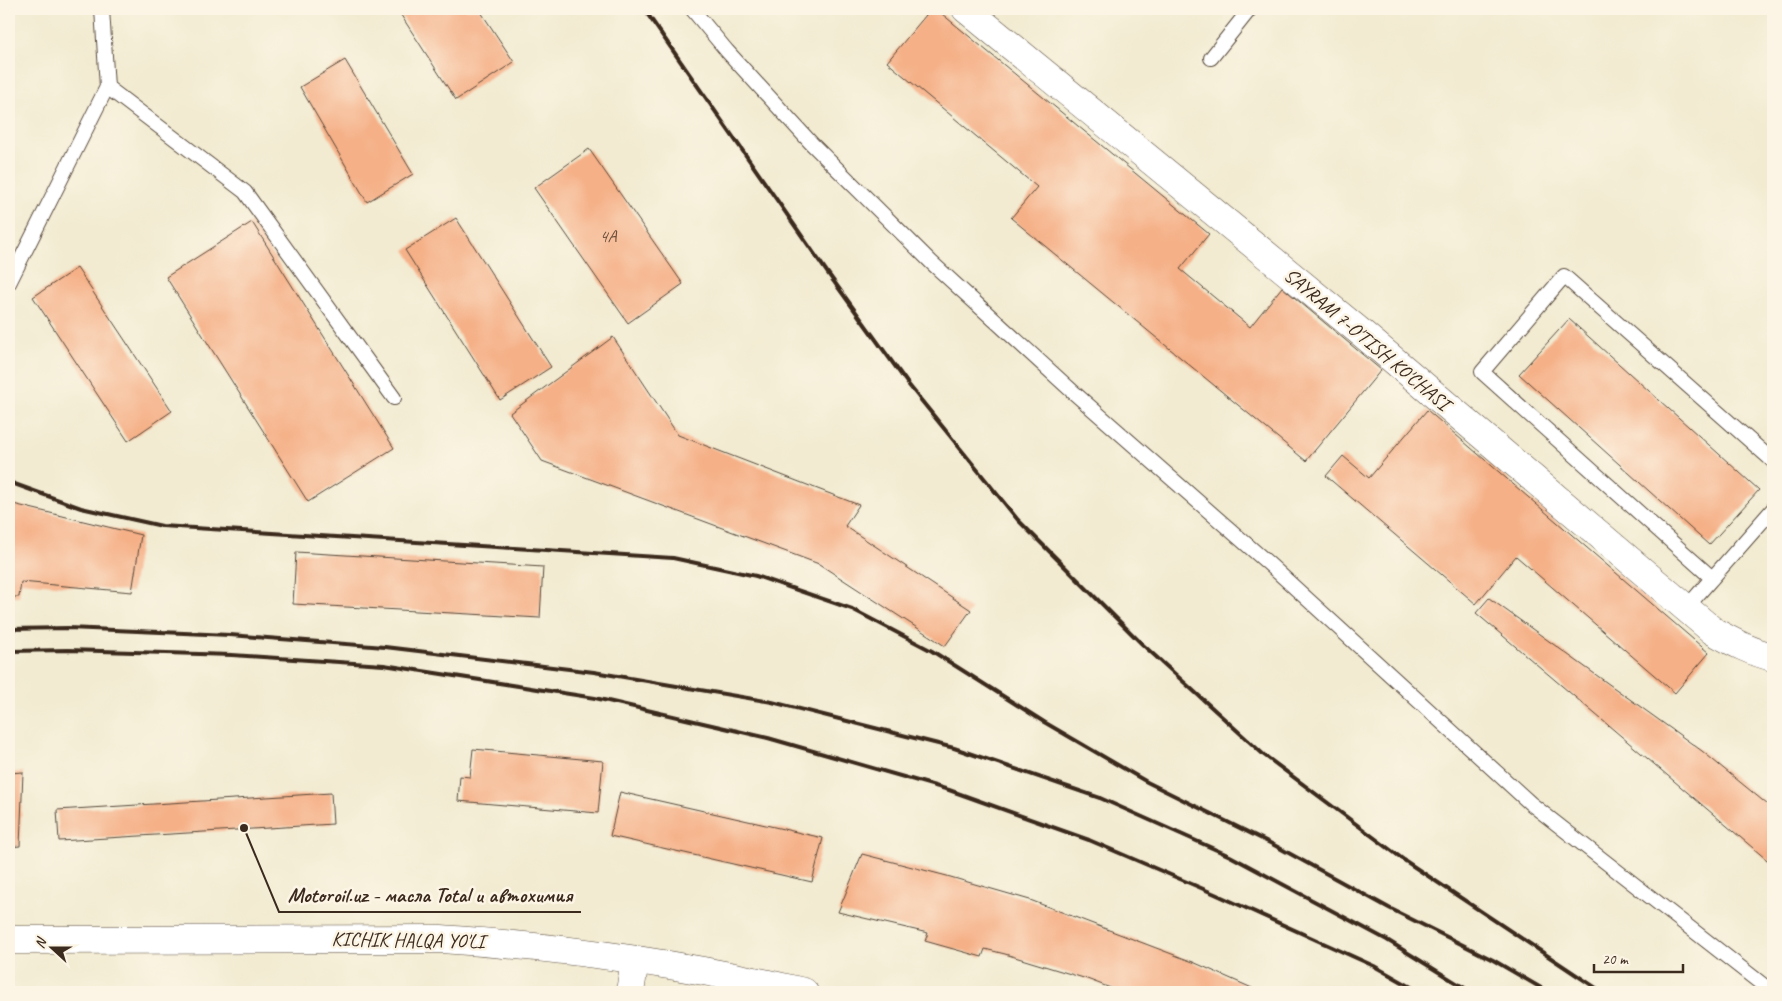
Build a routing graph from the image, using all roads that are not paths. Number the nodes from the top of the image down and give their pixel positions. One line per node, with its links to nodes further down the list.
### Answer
1 (102, 9): 6 (lane)
2 (692, 9): 18 (lane)
3 (966, 9): 12 (main road, SAYRAM 7-O'TISH KO'CHASI)
4 (1250, 9): 5 (lane)
5 (1211, 58)
6 (107, 87): 7 (lane); 8 (lane)
7 (9, 283)
8 (394, 398)
9 (1773, 461): 11 (lane)
10 (1773, 509): 11 (lane)
11 (1712, 578): 12 (lane)
12 (1686, 608): 13 (main road, SAYRAM 7-O'TISH KO'CHASI)
13 (1773, 657)
14 (11, 936): 15 (main road, KICHIK HALQA YO'LI)
15 (635, 960): 16 (main road); 17 (main road, KICHIK HALQA YO'LI)
16 (630, 992)
17 (804, 992)
18 (1772, 992)

